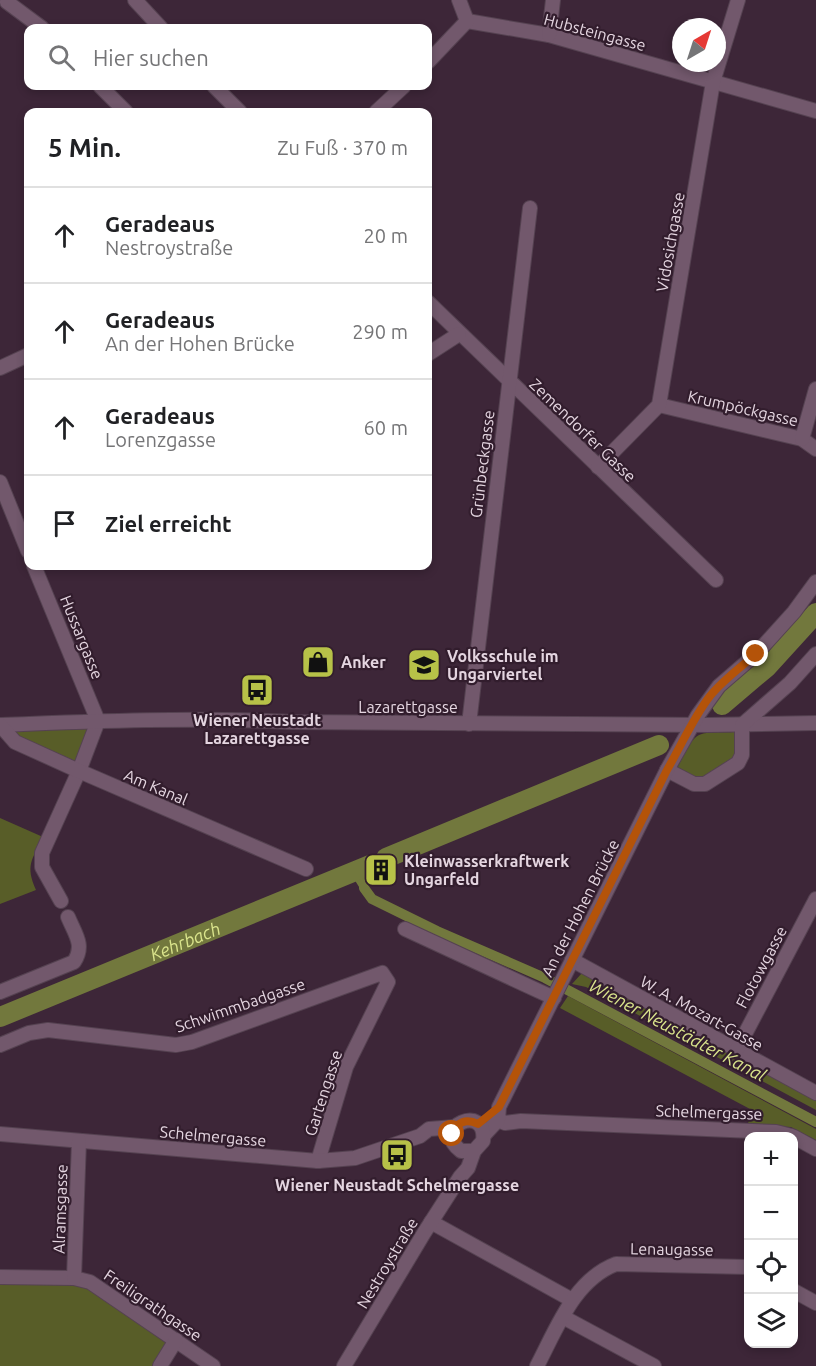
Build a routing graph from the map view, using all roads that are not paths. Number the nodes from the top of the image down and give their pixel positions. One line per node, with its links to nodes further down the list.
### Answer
1 (136, 0): 8 (street)
2 (459, 0): 6 (street)
3 (554, 0): 9 (street)
4 (738, 0): 11 (street, Vidosichgasse)
5 (5, 5): 7 (street)
6 (467, 21): 9 (street, Hubsteingasse); 10 (street)
7 (36, 24)
8 (157, 24)
9 (549, 35): 11 (street, Hubsteingasse)
10 (432, 58)
11 (713, 82): 18 (street, Hubsteingasse); 27 (street, Vidosichgasse)
12 (104, 90): 15 (street)
13 (218, 90): 16 (street)
14 (400, 90): 17 (street)
15 (122, 108)
16 (236, 108)
17 (380, 108)
18 (816, 111)
19 (530, 208): 25 (street, Grünbeckgasse)
20 (432, 306): 21 (street, Zemendorfer Gasse)
21 (459, 334): 22 (street); 25 (street, Zemendorfer Gasse)
22 (432, 351)
23 (24, 357): 24 (street)
24 (0, 368)
25 (509, 382): 30 (street, Zemendorfer Gasse); 38 (street, Grünbeckgasse)
26 (816, 389): 28 (street)
27 (659, 405): 28 (street, Krumpöckgasse); 30 (street)
28 (802, 439): 29 (street, Krumpöckgasse)
29 (816, 449)
30 (598, 467): 34 (street, Zemendorfer Gasse)
31 (0, 482): 32 (street)
32 (24, 541)
33 (36, 570): 37 (street, Hussargasse)
34 (716, 580)
35 (816, 582): 41 (street, An der Hohen Brücke)
36 (816, 654): 42 (street)
37 (98, 721): 38 (street, Lazarettgasse); 40 (street, Lazarettgasse); 44 (street)
38 (469, 723): 41 (street, Lazarettgasse)
39 (816, 723): 42 (street, Lazarettgasse)
40 (0, 725): 44 (street, Am Kanal)
41 (692, 725): 42 (street, Lazarettgasse); 43 (street, An der Hohen Brücke)
42 (742, 725): 43 (street)
43 (667, 770): 50 (street, An der Hohen Brücke)
44 (79, 771): 45 (street, Am Kanal); 46 (street)
45 (306, 869)
46 (58, 896)
47 (816, 899): 55 (street, Flotowgasse)
48 (68, 917): 52 (street)
49 (405, 929): 53 (street)
50 (570, 964): 53 (street, An der Hohen Brücke); 55 (street, W. A. Mozart-Gasse)
51 (382, 972): 54 (street, Schwimmbadgasse); 65 (street, Gartengasse)
52 (0, 992)
53 (554, 996): 57 (street, An der Hohen Brücke)
54 (0, 1045)
55 (736, 1051): 56 (street, W. A. Mozart-Gasse)
56 (816, 1094)
57 (499, 1114): 58 (street, An der Hohen Brücke); 59 (street, Schelmergasse)
58 (481, 1129): 63 (street, Nestroystraße); 63 (street)
59 (744, 1132)
60 (0, 1134): 62 (street, Schelmergasse)
61 (798, 1140): 64 (street, Schelmergasse)
62 (79, 1141): 65 (street, Schelmergasse); 69 (street, Alramsgasse)
63 (461, 1142): 65 (street, Schelmergasse); 66 (street, Nestroystraße)
64 (816, 1149)
65 (318, 1161)
66 (431, 1222): 71 (street); 77 (street, Nestroystraße)
67 (744, 1267): 71 (street, Lenaugasse)
68 (0, 1277): 69 (street, Freiligrathgasse)
69 (74, 1278): 74 (street, Freiligrathgasse)
70 (798, 1293): 72 (street)
71 (572, 1300): 73 (street, Lenaugasse)
72 (816, 1303)
73 (563, 1317): 78 (street, Lenaugasse); 79 (street)
74 (176, 1340): 75 (street); 76 (street, Freiligrathgasse)
75 (160, 1366)
76 (213, 1366)
77 (344, 1366)
78 (537, 1366)
79 (654, 1366)

